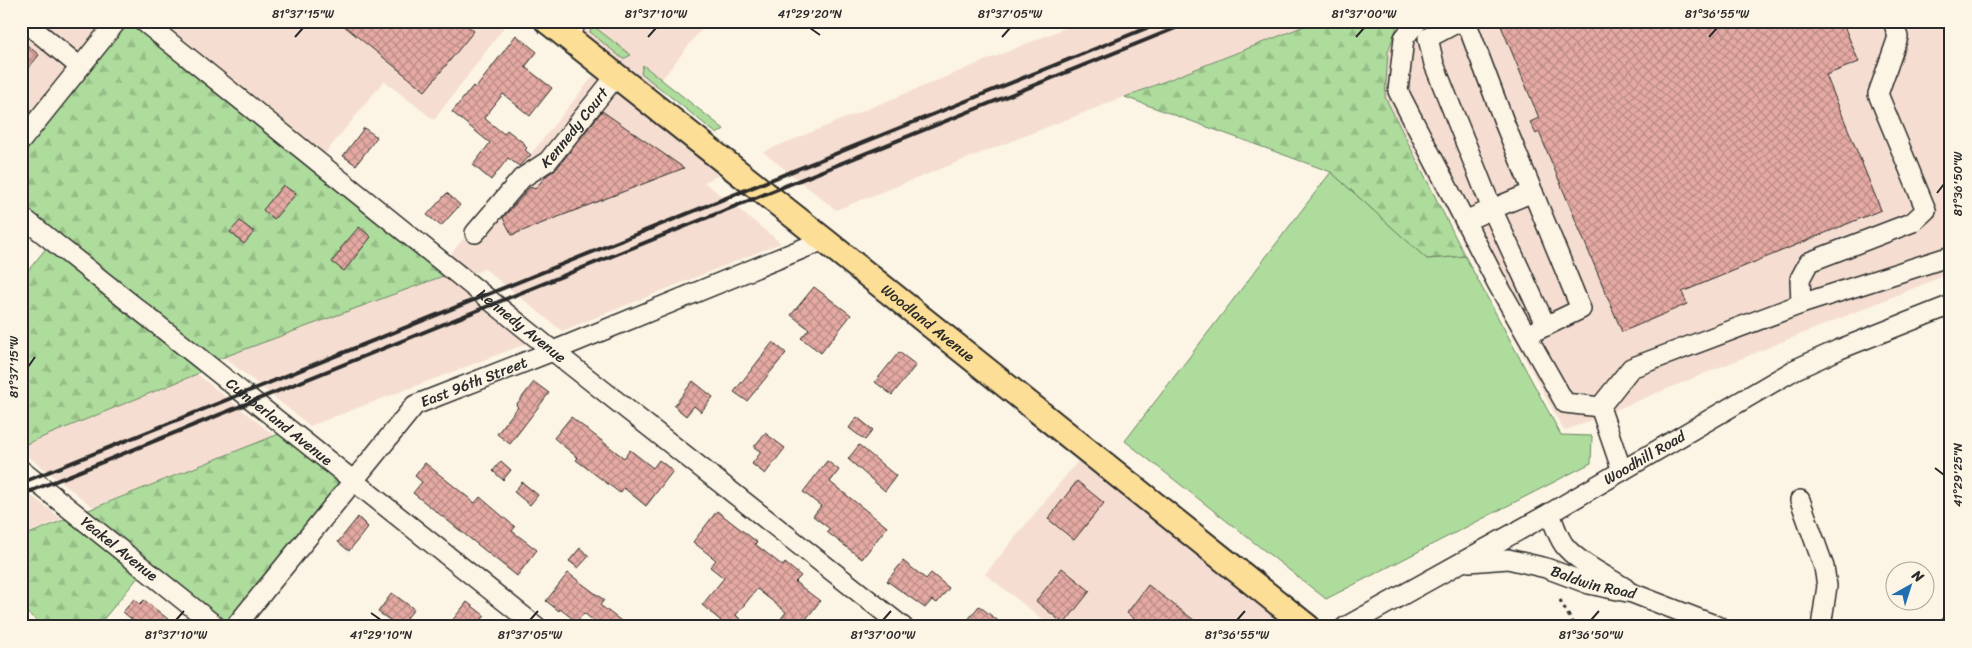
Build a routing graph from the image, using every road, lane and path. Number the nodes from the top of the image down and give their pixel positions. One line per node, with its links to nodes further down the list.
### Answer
1 (24, 21): 8 (street)
2 (116, 21): 8 (street)
3 (143, 21): 22 (street, Kennedy Avenue)
4 (547, 21): 7 (main road, Woodland Avenue)
5 (1418, 21): 14 (street)
6 (1893, 21): 18 (street)
7 (572, 29): 9 (main road, Woodland Avenue)
8 (80, 67): 10 (street)
9 (616, 76): 15 (street, Kennedy Court); 16 (main road, Woodland Avenue)
10 (21, 140)
11 (1533, 192): 12 (street); 12 (street); 20 (street)
12 (1492, 210): 14 (street); 20 (street)
13 (21, 216): 26 (street, Cumberland Avenue)
14 (1465, 221): 21 (street)
15 (475, 233)
16 (824, 240): 22 (street, East 96th Street); 36 (main road, Woodland Avenue)
17 (1951, 256): 18 (street)
18 (1801, 304): 23 (street)
19 (1951, 305): 25 (street, Woodhill Road)
20 (1546, 326): 21 (street)
21 (1527, 335): 23 (street)
22 (553, 351): 26 (street, East 96th Street); 35 (street, Kennedy Avenue)
23 (1600, 407): 25 (street)
24 (21, 470): 32 (street, Yeakel Avenue)
25 (1622, 471): 28 (street, Woodhill Road)
26 (353, 481): 33 (street, East 96th Street); 34 (street, Cumberland Avenue)
27 (1800, 500): 40 (street)
28 (1550, 513): 29 (street, Woodhill Road); 30 (street)
29 (1462, 563): 30 (street, Baldwin Road); 37 (street, Woodhill Road)
30 (1632, 593): 39 (street, Baldwin Road)
31 (1560, 600): 38 (path)
32 (217, 627)
33 (234, 627)
34 (537, 627)
35 (903, 627)
36 (1308, 627)
37 (1345, 627)
38 (1575, 627)
39 (1720, 627)
40 (1821, 627)

